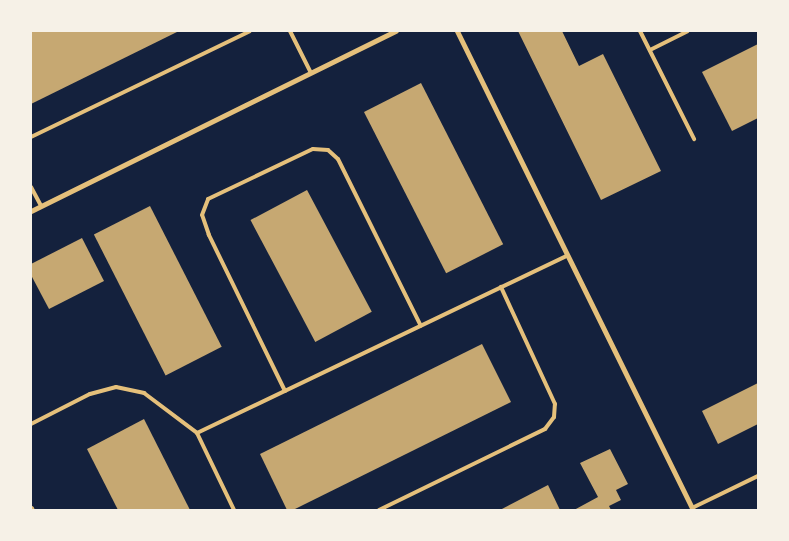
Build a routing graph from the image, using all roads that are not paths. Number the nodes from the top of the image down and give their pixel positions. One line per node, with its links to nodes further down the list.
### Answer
1 (250, 31): 9 (lane)
2 (290, 31): 8 (lane)
3 (396, 31): 8 (street)
4 (457, 31): 14 (street)
5 (640, 31): 7 (lane)
6 (688, 31): 7 (lane)
7 (650, 50): 10 (lane)
8 (311, 74): 12 (street)
9 (31, 137)
10 (694, 139)
11 (31, 186): 12 (lane)
12 (41, 206): 13 (street)
13 (31, 211)
14 (568, 255): 15 (lane); 21 (street)
15 (500, 287): 16 (lane); 23 (lane)
16 (421, 326): 17 (lane); 17 (lane)
17 (284, 391): 19 (lane)
18 (31, 424): 19 (lane)
19 (197, 432): 22 (lane)
20 (758, 476): 21 (lane)
21 (691, 509)
22 (234, 510)
23 (379, 510)

